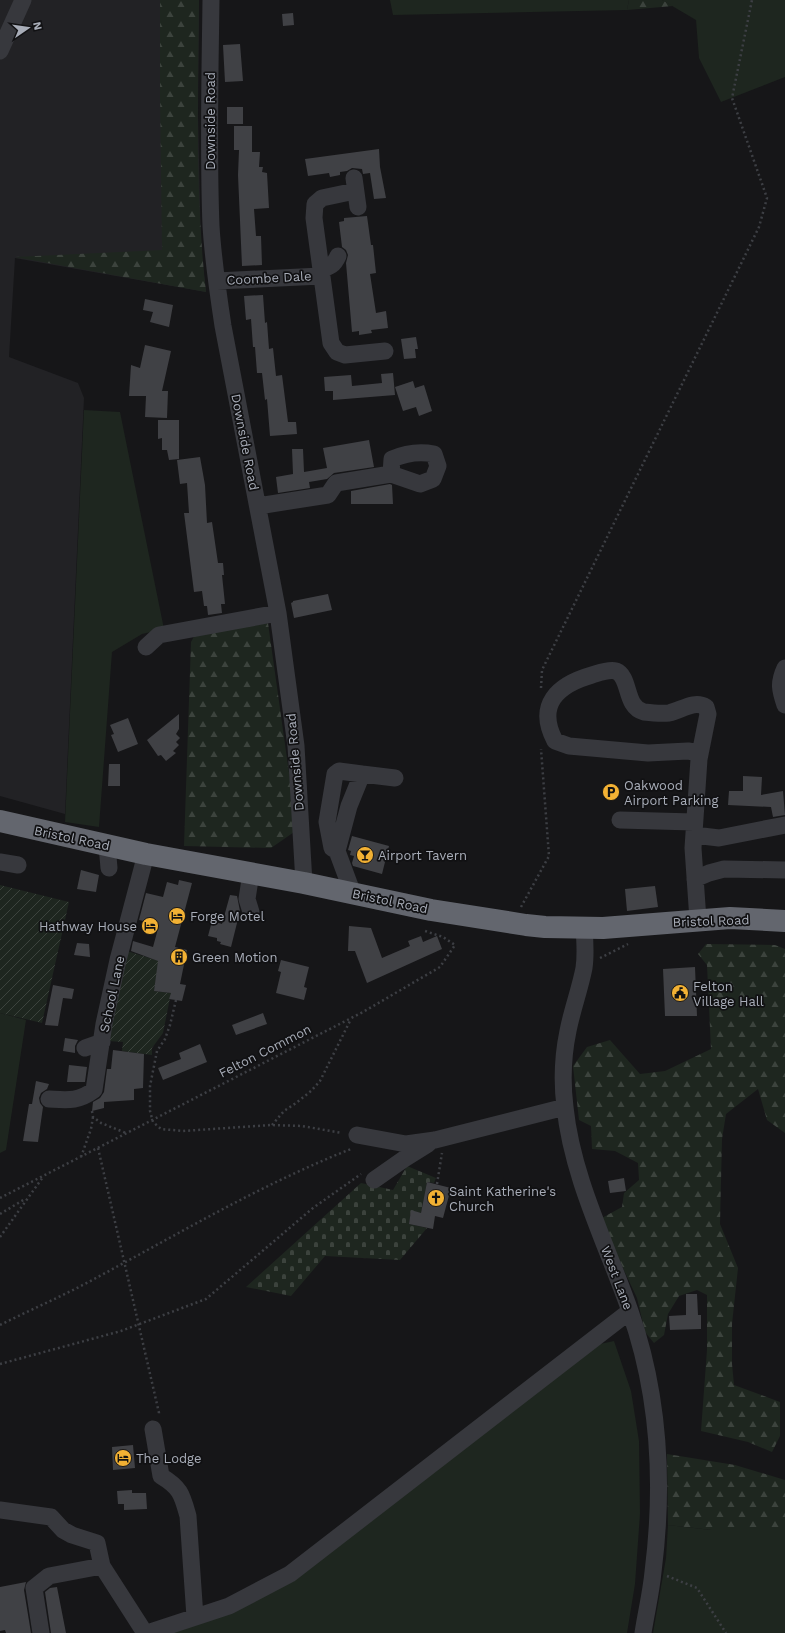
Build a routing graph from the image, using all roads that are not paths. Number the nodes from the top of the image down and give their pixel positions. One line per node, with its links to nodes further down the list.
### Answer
1 (23, 0): 3 (street)
2 (211, 0): 7 (street, Downside Road)
3 (0, 51)
4 (356, 192): 6 (street, Coombe Dale)
5 (338, 256): 6 (street)
6 (321, 273): 7 (street, Coombe Dale); 8 (street, Coombe Dale)
7 (216, 281): 10 (street, Downside Road)
8 (385, 351)
9 (391, 474): 10 (street)
10 (258, 506): 11 (street, Downside Road)
11 (278, 612): 12 (street); 31 (street, Downside Road)
12 (146, 647)
13 (785, 668): 14 (street)
14 (785, 705)
15 (700, 753): 15 (street); 21 (street)
16 (362, 774): 17 (street); 23 (street); 23 (street)
17 (395, 778)
18 (620, 820): 21 (street)
19 (0, 821): 22 (highway, Bristol Road)
20 (785, 826): 21 (street)
21 (694, 829): 30 (street)
22 (107, 846): 24 (highway, Bristol Road); 27 (street)
23 (338, 851): 32 (street)
24 (146, 854): 29 (highway, Bristol Road); 37 (street, School Lane)
25 (0, 862): 26 (street)
26 (18, 865)
27 (109, 868)
28 (782, 868): 30 (street)
29 (251, 873): 31 (highway, Bristol Road); 33 (street)
30 (695, 879): 34 (street)
31 (304, 883): 32 (highway, Bristol Road)
32 (353, 894): 36 (highway, Bristol Road)
33 (251, 912)
34 (698, 920): 35 (highway, Bristol Road); 36 (highway, Bristol Road)
35 (785, 921)
36 (584, 928): 40 (street, West Lane)
37 (102, 1042): 38 (street); 39 (street, School Lane)
38 (85, 1048)
39 (49, 1099)
40 (565, 1107): 42 (street); 44 (street, West Lane)
41 (356, 1135): 42 (street)
42 (439, 1139): 43 (street)
43 (370, 1175)
44 (630, 1310): 48 (street); 51 (street, West Lane)
45 (153, 1429): 48 (street)
46 (0, 1510): 47 (street)
47 (102, 1566): 49 (street); 50 (street)
48 (195, 1617): 50 (street)
49 (41, 1633)
50 (146, 1633)
51 (643, 1633)

